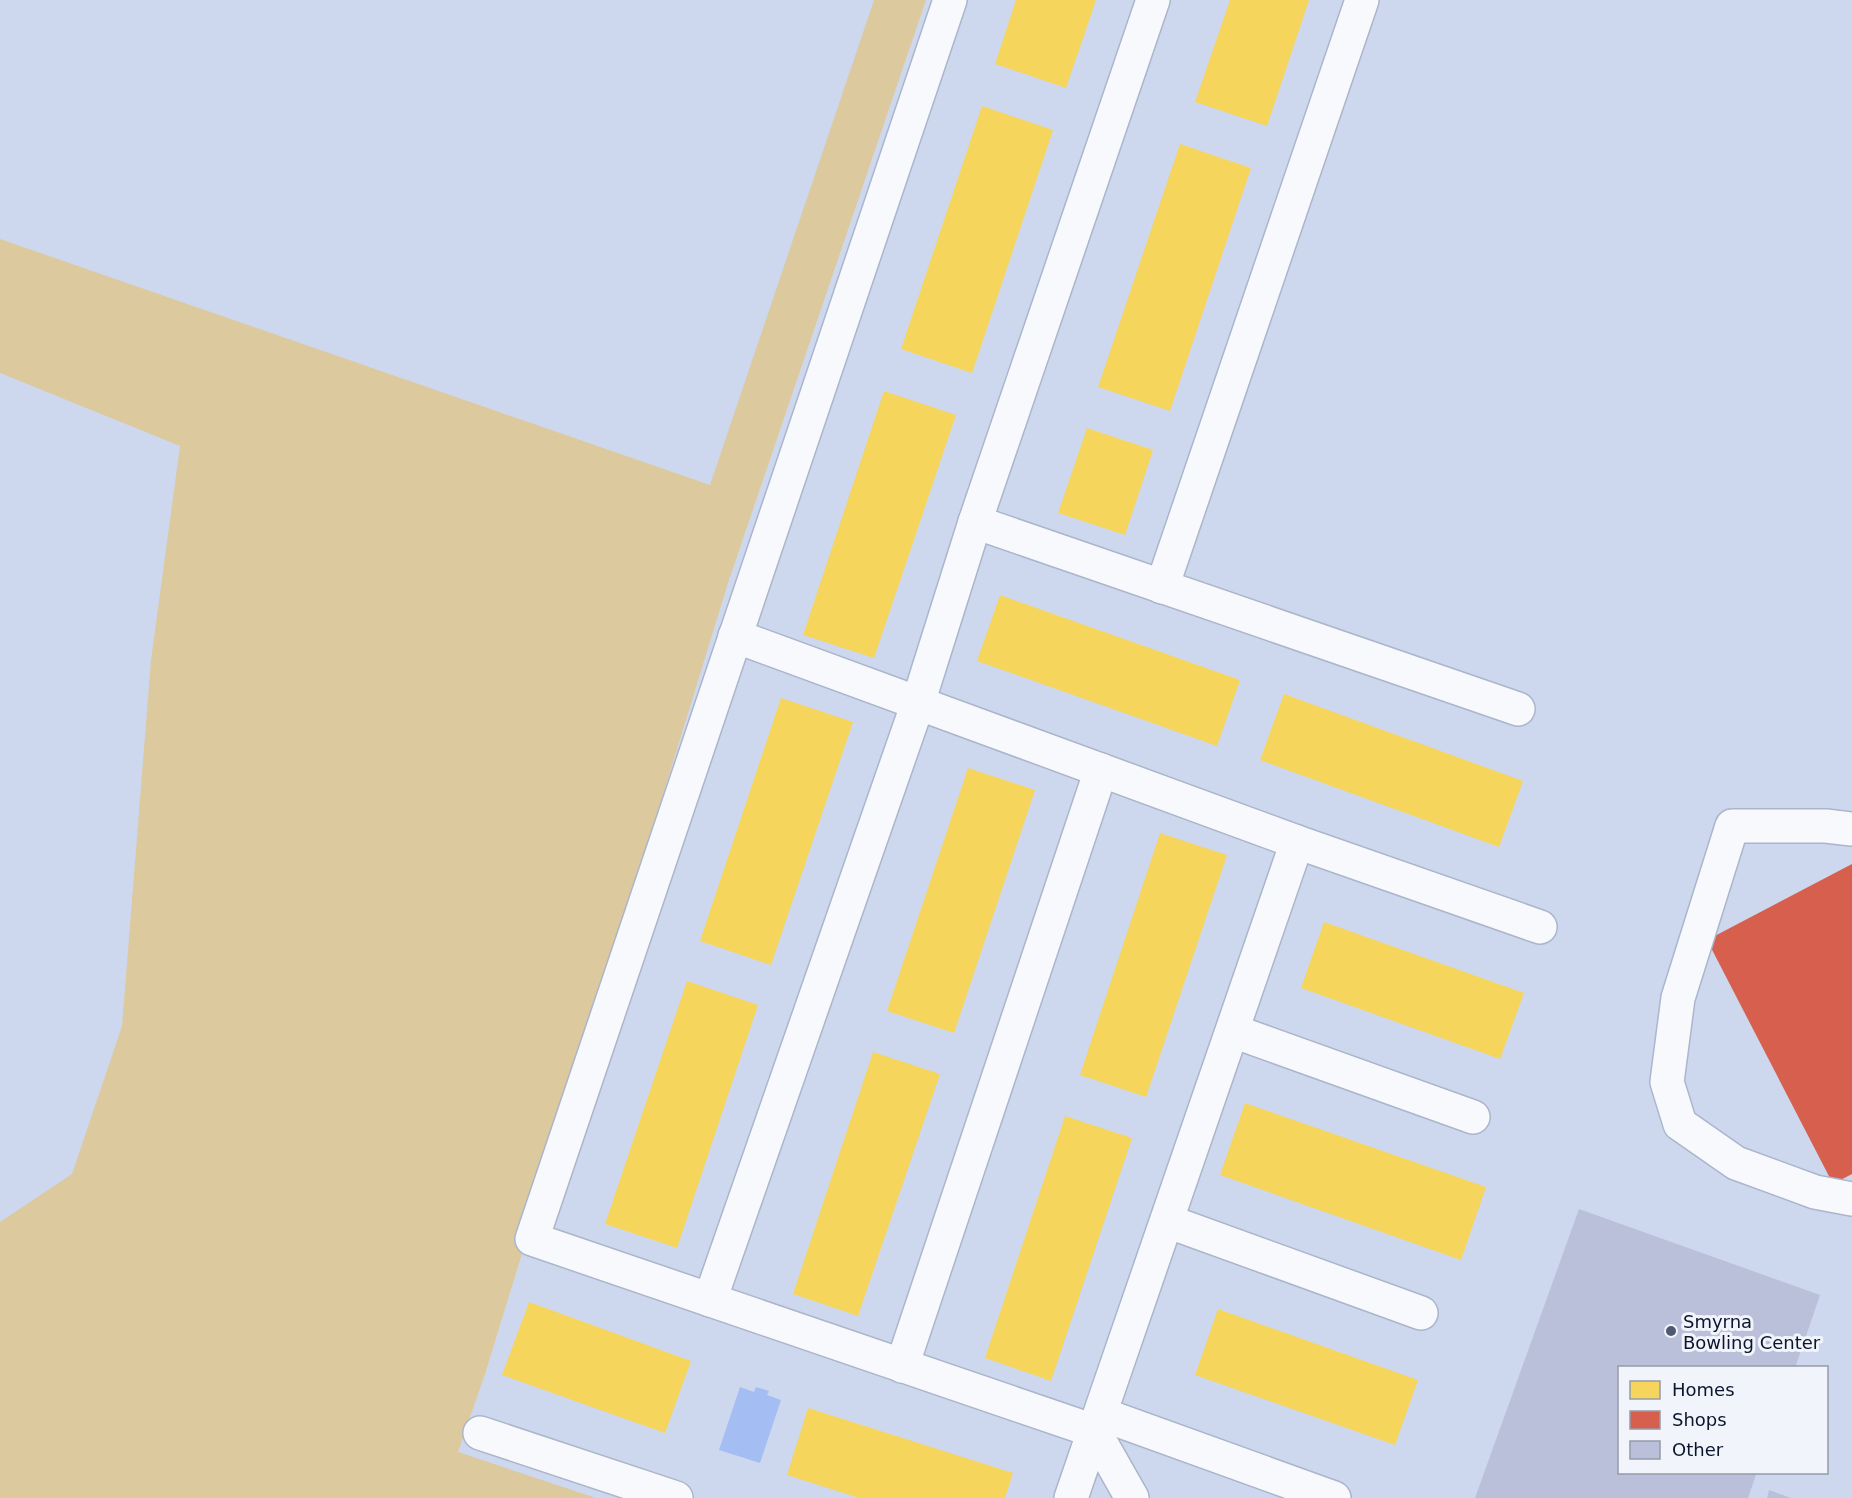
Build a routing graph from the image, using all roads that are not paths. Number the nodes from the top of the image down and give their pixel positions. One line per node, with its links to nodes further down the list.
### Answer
1 (950, 0): 6 (street)
2 (1153, 0): 4 (street)
3 (1362, 0): 5 (street)
4 (975, 522): 5 (street); 7 (street)
5 (1162, 587): 8 (street)
6 (735, 636): 7 (street); 17 (street)
7 (918, 703): 9 (street); 17 (street)
8 (1518, 709)
9 (1101, 770): 11 (street); 19 (street)
10 (1852, 829): 15 (street)
11 (1298, 842): 12 (street); 13 (street)
12 (1540, 927)
13 (1233, 1030): 14 (street); 16 (street)
14 (1473, 1117)
15 (1852, 1199)
16 (1167, 1221): 18 (street); 20 (street)
17 (710, 1300): 19 (street)
18 (1420, 1313)
19 (902, 1366): 20 (street)
20 (1098, 1422): 23 (street); 24 (street); 25 (street)
21 (480, 1433): 22 (street)
22 (676, 1498)
23 (1071, 1498)
24 (1132, 1498)
25 (1335, 1498)

